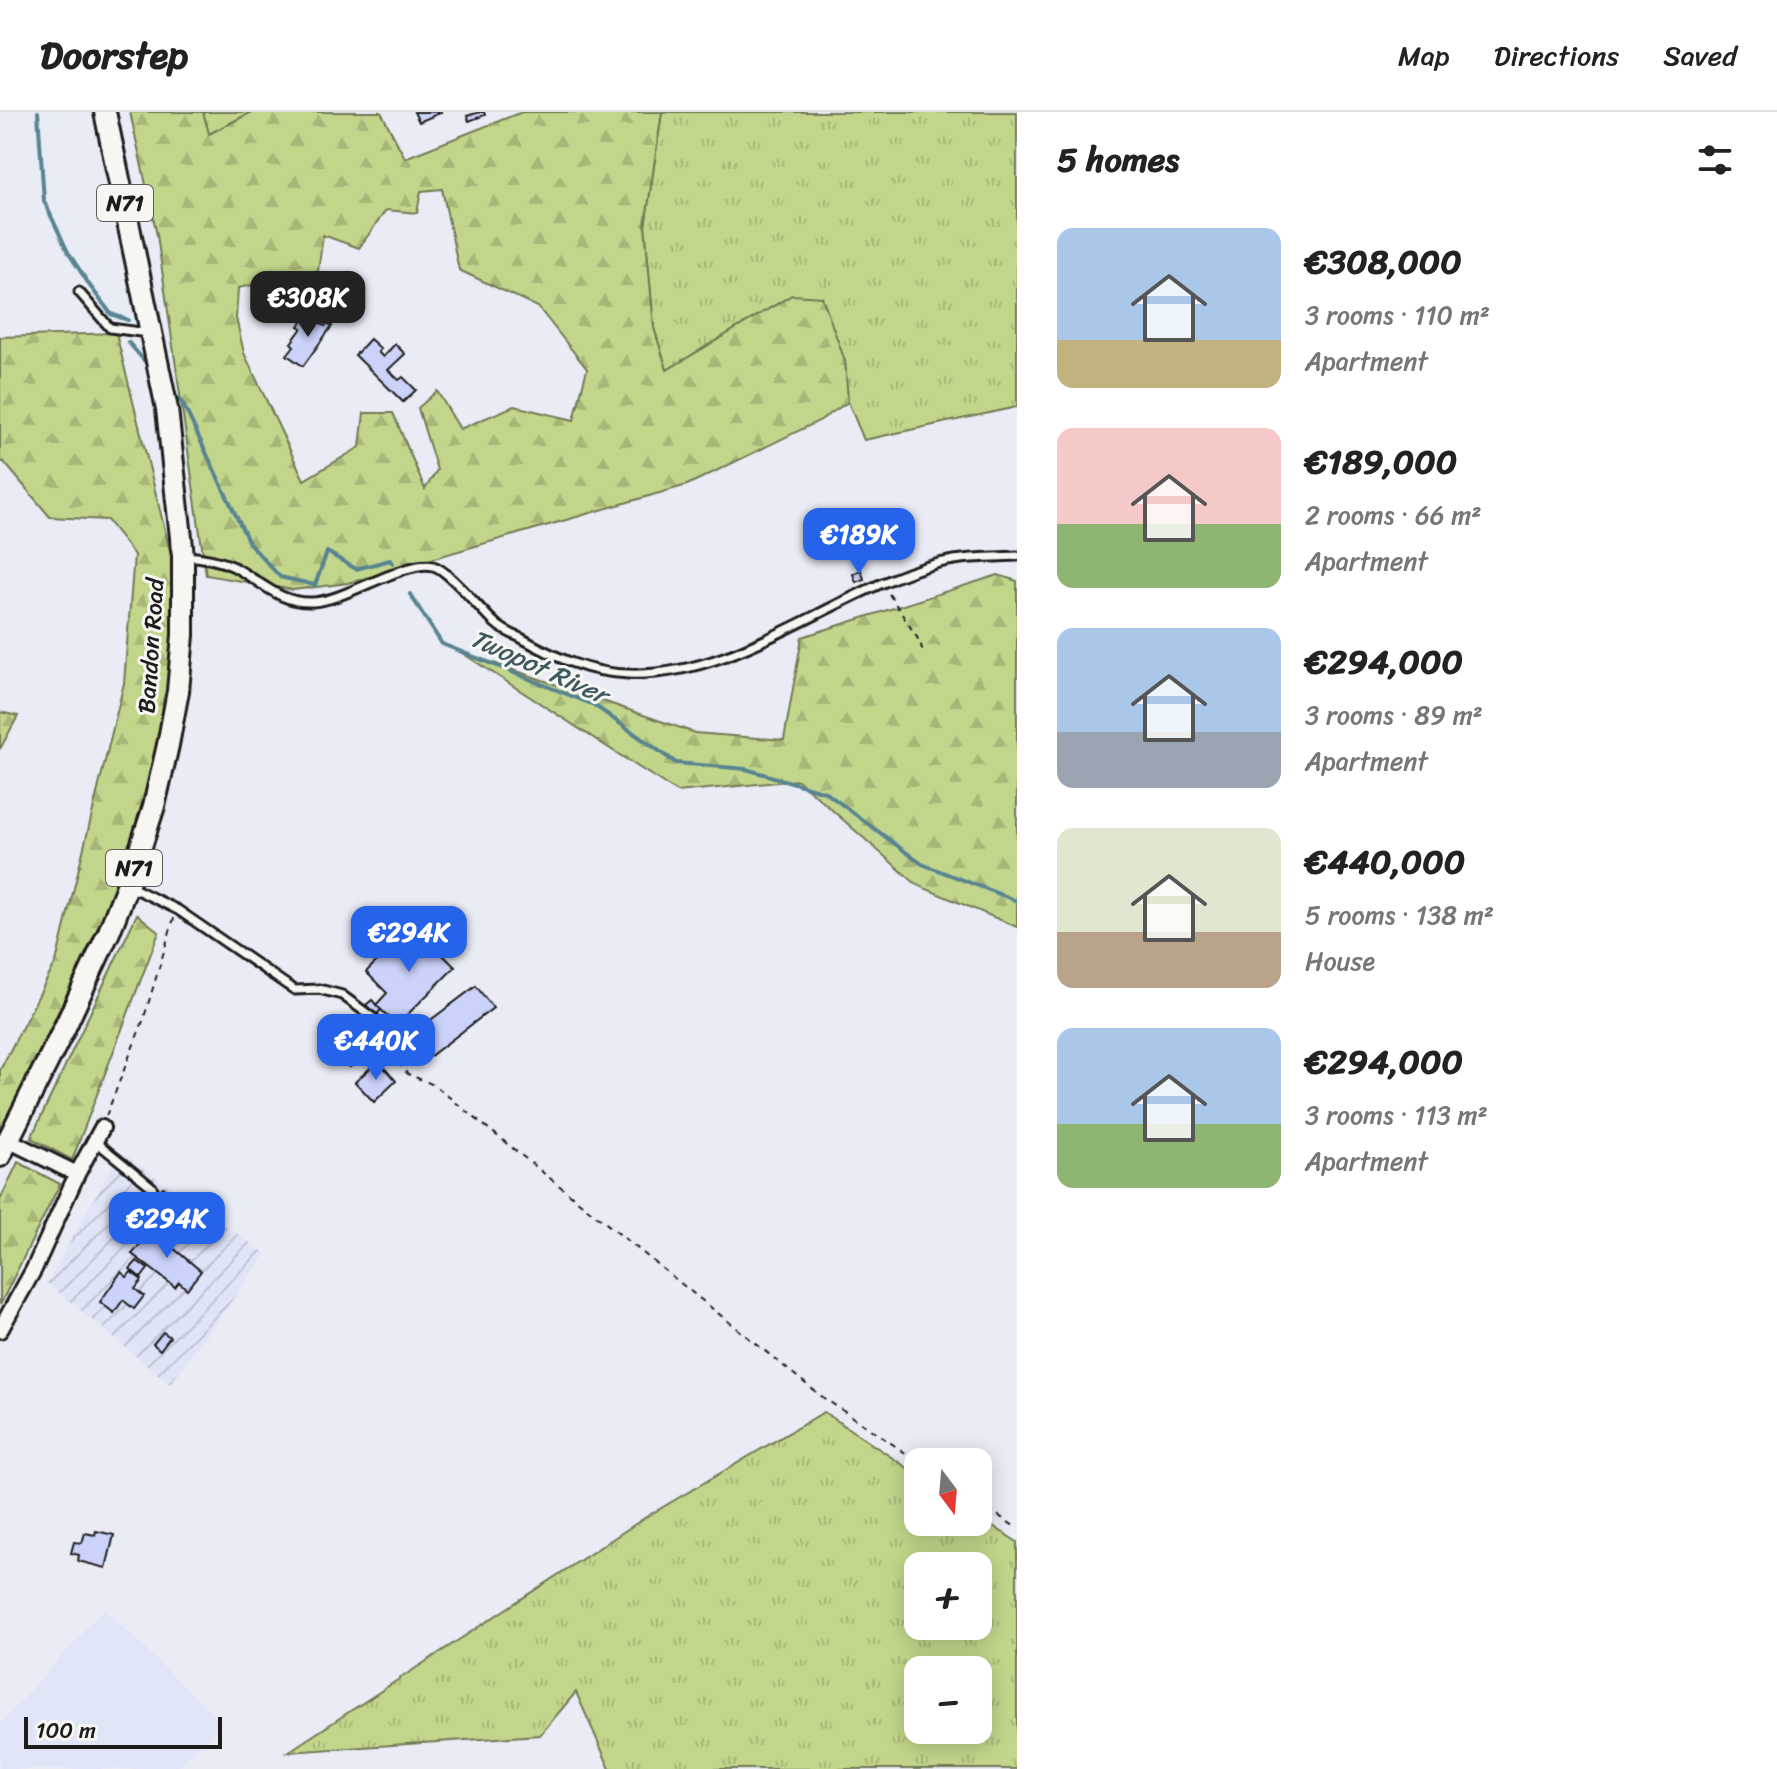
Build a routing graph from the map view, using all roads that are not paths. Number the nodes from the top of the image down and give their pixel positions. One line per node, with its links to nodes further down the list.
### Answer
1 (105, 112): 3 (main road, Bandon Road / N71)
2 (79, 292): 3 (lane)
3 (152, 334): 4 (main road, Bandon Road / N71)
4 (183, 556): 5 (lane); 6 (main road, Bandon Road / N71)
5 (1017, 556)
6 (127, 885): 7 (lane); 9 (main road, Bandon Road / N71)
7 (395, 1034)
8 (98, 1135): 10 (street); 11 (lane)
9 (4, 1148): 10 (street)
10 (77, 1174): 12 (street)
11 (188, 1233)
12 (0, 1330)

